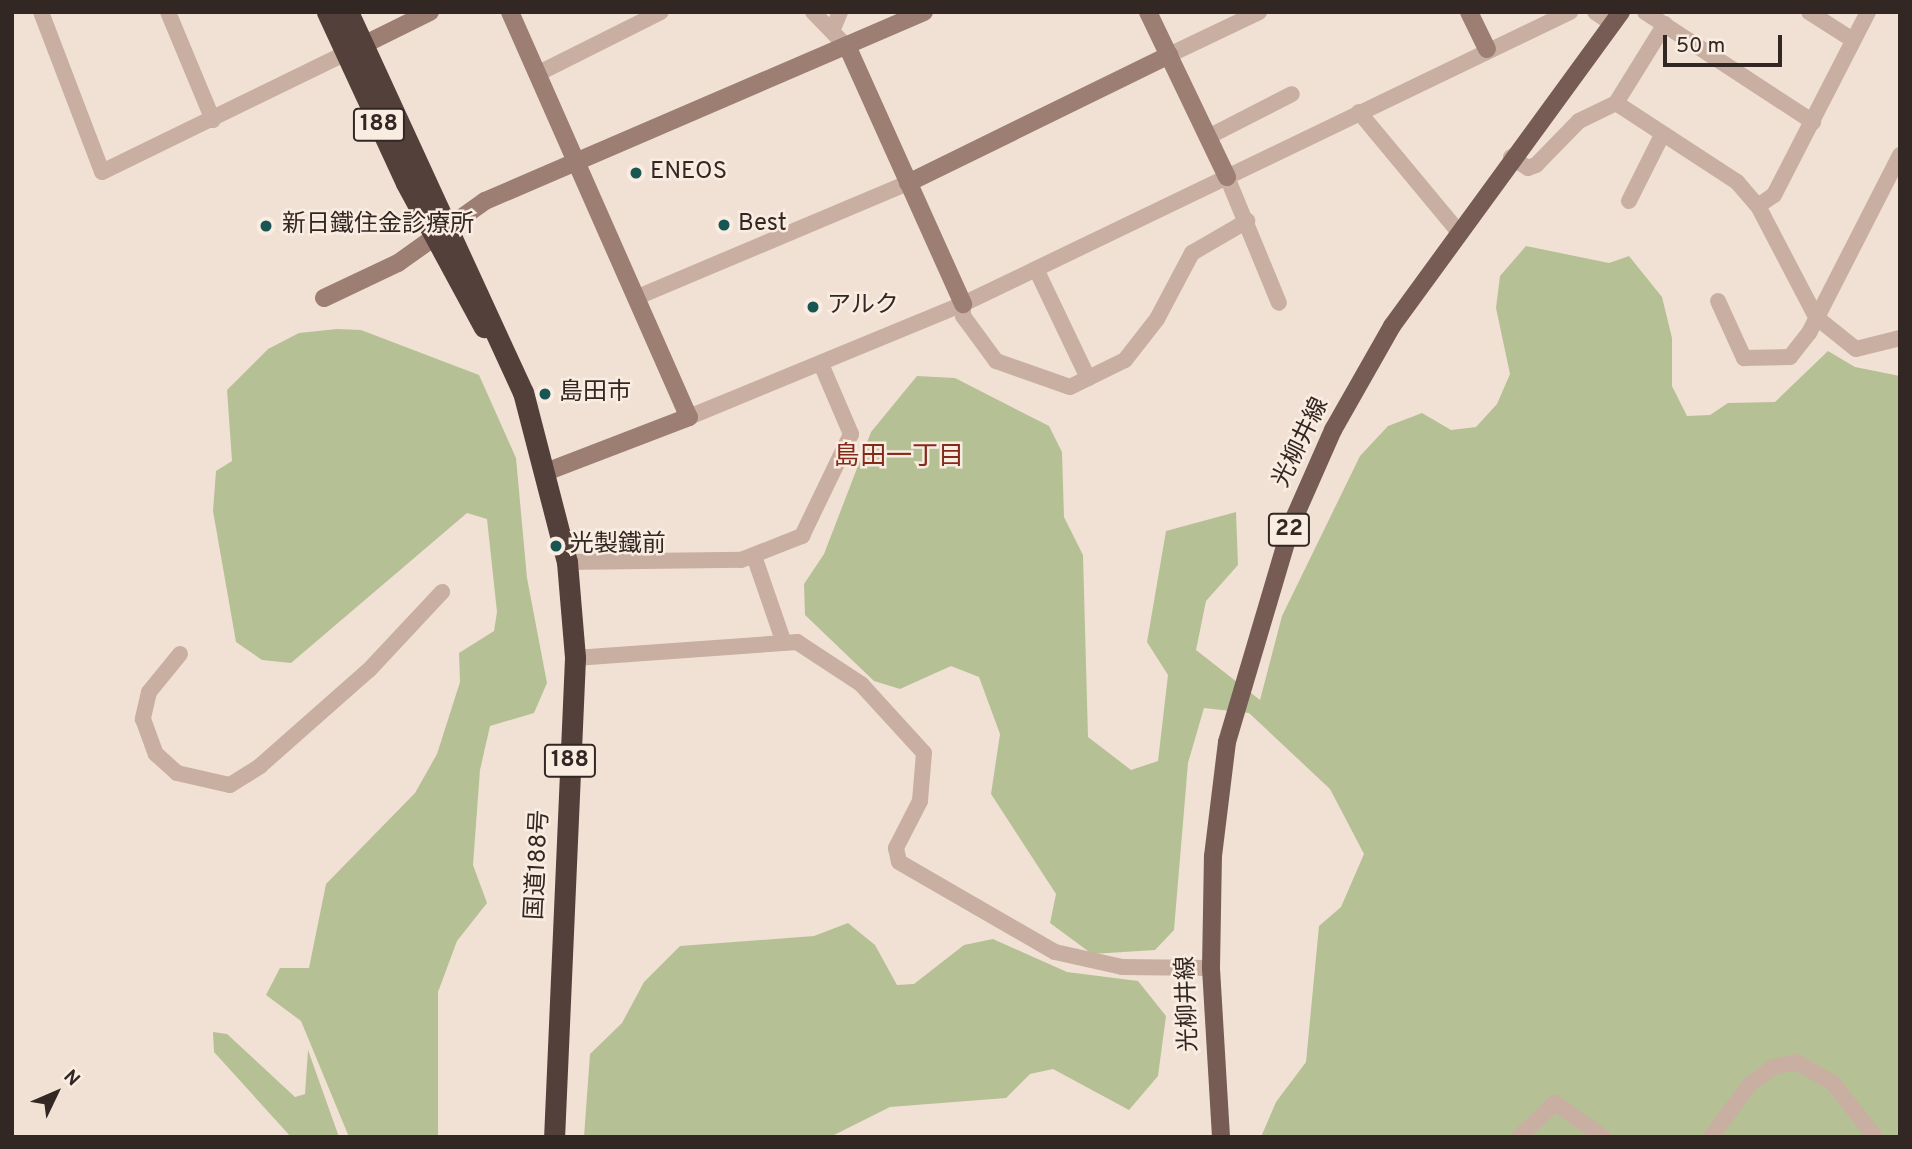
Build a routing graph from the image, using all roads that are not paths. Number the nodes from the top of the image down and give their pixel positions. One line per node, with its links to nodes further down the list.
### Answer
1 (41, 12): 31 (street)
2 (168, 12): 31 (street)
3 (327, 12): 24 (highway, 国道188号 / 188)
4 (348, 12): 24 (highway, 国道188号 / 188)
5 (430, 12): 24 (street)
6 (510, 12): 27 (street)
7 (662, 12): 27 (street)
8 (813, 12): 21 (street)
9 (840, 12): 21 (street)
10 (924, 12): 23 (street)
11 (1148, 12): 26 (street)
12 (1259, 12): 26 (street)
13 (1469, 12): 25 (street)
14 (1570, 12): 25 (street)
15 (1595, 12): 19 (street)
16 (1645, 12): 20 (street)
17 (1809, 12): 22 (street)
18 (1868, 12): 22 (street)
19 (1617, 18): 36 (main road, 光柳井線 / 22)
20 (1665, 24): 29 (street); 32 (street)
21 (832, 31): 23 (street)
22 (1853, 40): 32 (street)
23 (848, 48): 37 (street); 39 (street)
24 (355, 49): 31 (street); 44 (highway, 国道188号 / 188)
25 (1487, 49): 30 (street)
26 (1169, 55): 33 (street); 39 (street)
27 (539, 73): 37 (street)
28 (1292, 94): 33 (street)
29 (1616, 103): 34 (street); 36 (street)
30 (1359, 112): 38 (street); 43 (street)
31 (213, 120)
32 (1813, 122): 41 (street)
33 (1208, 137): 38 (street)
34 (1661, 137): 40 (street); 41 (street)
35 (1900, 155): 51 (street)
36 (1511, 158): 43 (main road, 光柳井線 / 22)
37 (581, 160): 44 (street); 46 (street)
38 (1227, 177): 42 (street); 45 (street)
39 (908, 183): 46 (street); 50 (street)
40 (1629, 201)
41 (1758, 206): 51 (street)
42 (1247, 220): 49 (street); 54 (street)
43 (1457, 230): 63 (main road, 光柳井線 / 22)
44 (441, 232): 47 (street); 56 (highway, 国道188号 / 188)
45 (1036, 270): 50 (street); 54 (street)
46 (640, 296): 55 (street)
47 (324, 298)
48 (1718, 300): 51 (street)
49 (1279, 303)
50 (963, 304): 53 (street); 54 (street)
51 (1816, 317): 52 (street)
52 (1900, 338)
53 (821, 364): 55 (street); 57 (street)
54 (1088, 378)
55 (689, 416): 56 (street)
56 (548, 471): 58 (highway, 国道188号 / 188)
57 (754, 556): 58 (street); 60 (street)
58 (566, 562): 62 (highway, 国道188号 / 188)
59 (442, 592): 61 (street)
60 (783, 640): 62 (street); 63 (street)
61 (180, 654)
62 (575, 658): 64 (highway, 国道188号 / 188)
63 (1210, 968): 65 (main road, 光柳井線 / 22)
64 (554, 1137)
65 (1222, 1137)
66 (1519, 1137): 67 (street)
67 (1603, 1137)
68 (1711, 1137): 69 (street)
69 (1875, 1137)

